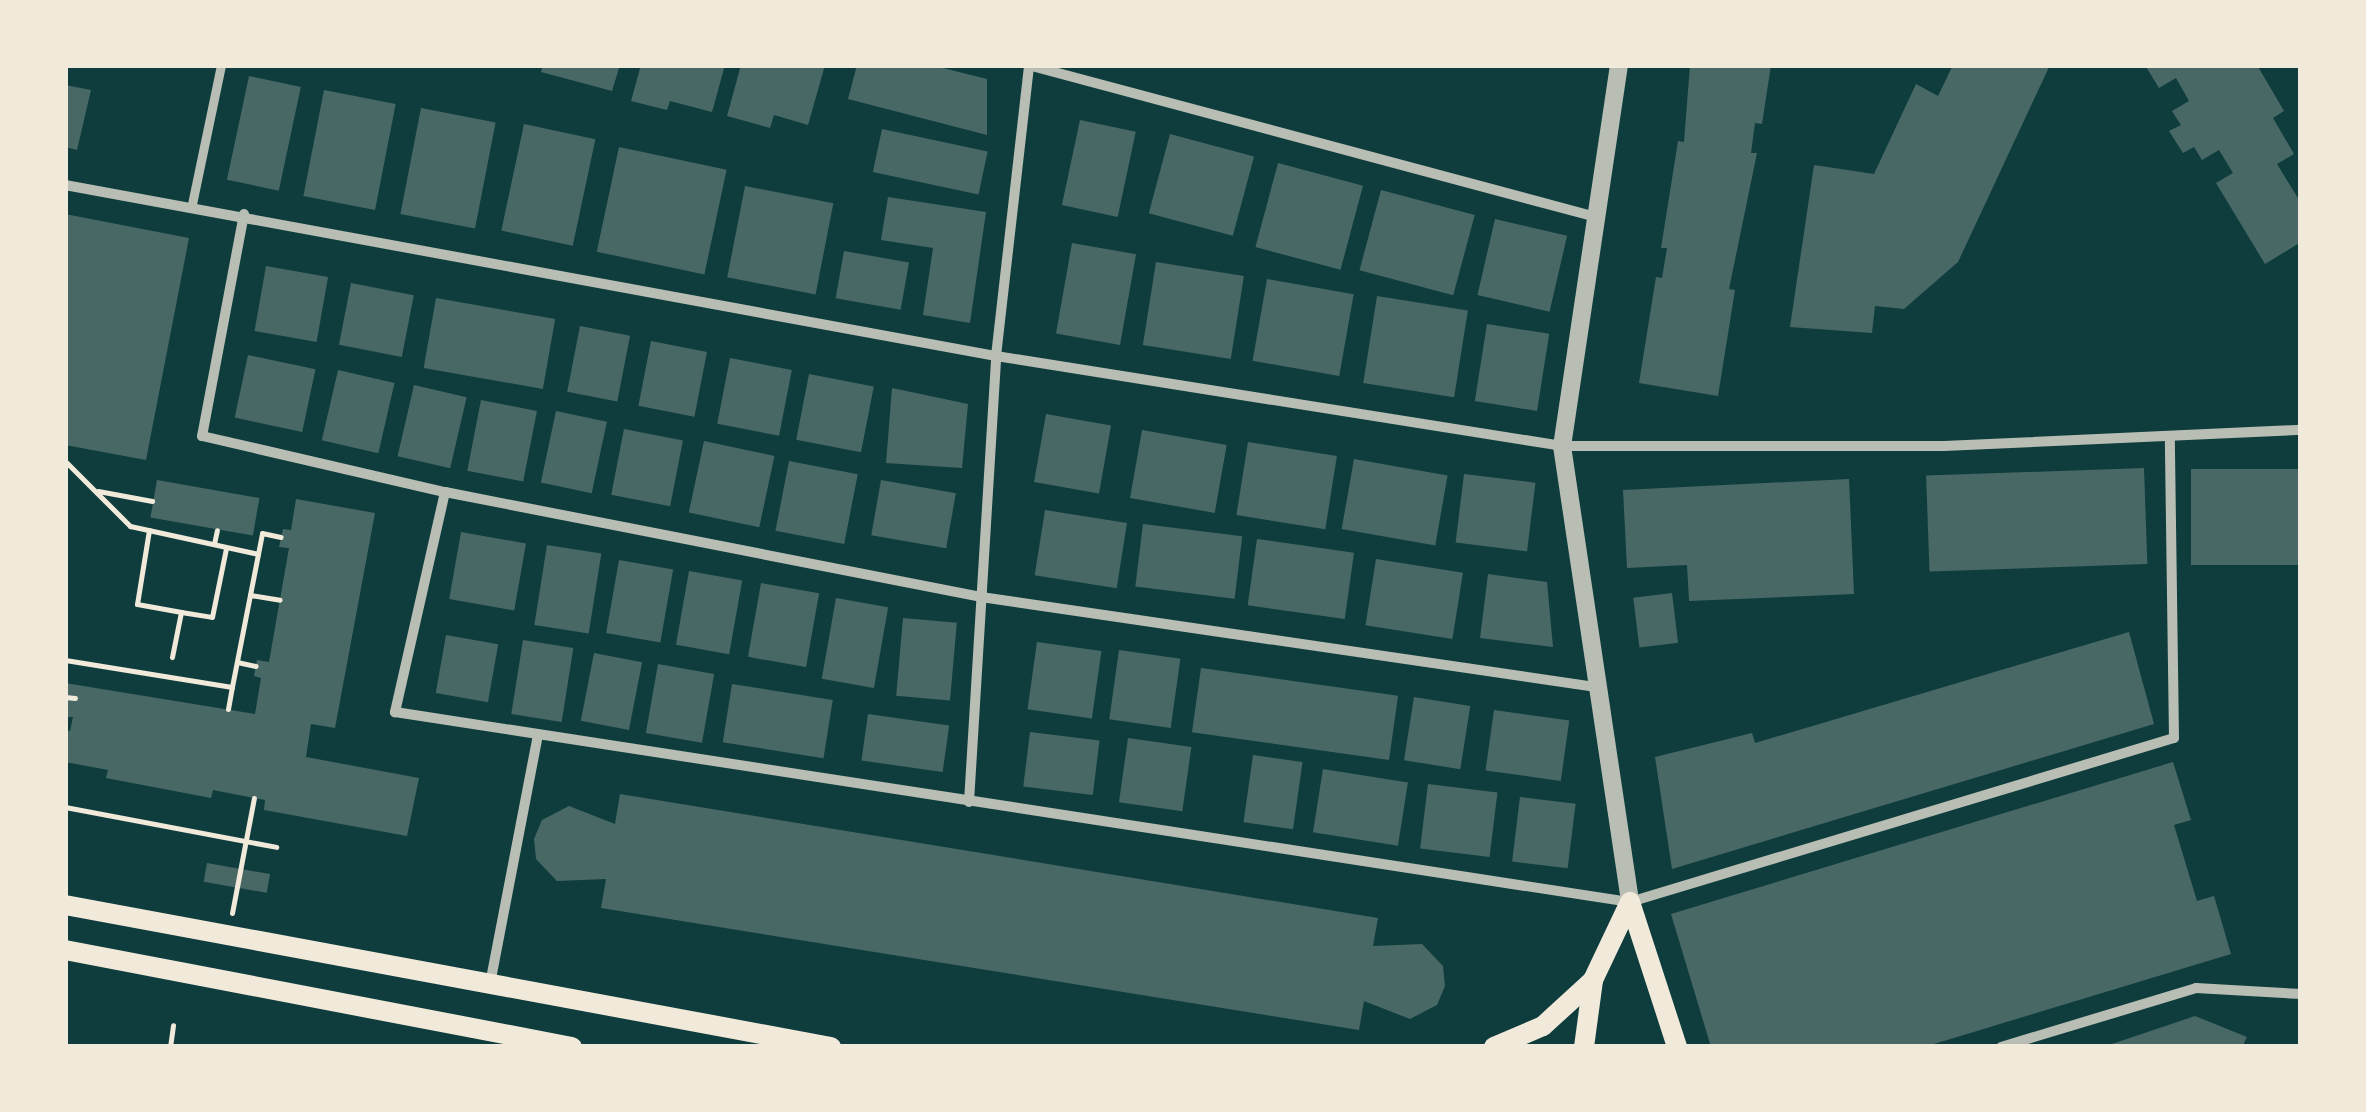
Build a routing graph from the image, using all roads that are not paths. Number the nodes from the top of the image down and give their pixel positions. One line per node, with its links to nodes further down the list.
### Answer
1 (221, 65): 5 (street)
2 (1028, 65): 7 (street); 8 (street)
3 (1619, 65): 7 (street)
4 (65, 185): 5 (street)
5 (192, 204): 6 (street)
6 (244, 214): 8 (street); 12 (street)
7 (1596, 218): 11 (street)
8 (996, 356): 11 (street); 13 (street)
9 (2301, 430): 10 (street)
10 (2170, 439): 11 (street); 17 (street)
11 (1562, 446): 14 (street)
12 (445, 492): 13 (street); 15 (street)
13 (981, 597): 14 (street); 16 (street)
14 (1596, 687): 17 (street)
15 (538, 735): 16 (street); 21 (street)
16 (969, 802): 17 (street)
17 (1630, 902): 20 (main road); 27 (main road)
18 (65, 905): 21 (main road)
19 (65, 950): 23 (main road)
20 (1593, 980): 25 (main road); 26 (main road)
21 (490, 984): 24 (main road)
22 (2301, 994): 28 (street)
23 (572, 1047)
24 (831, 1047)
25 (1494, 1047)
26 (1584, 1047)
27 (1677, 1047)
28 (2000, 1047)

